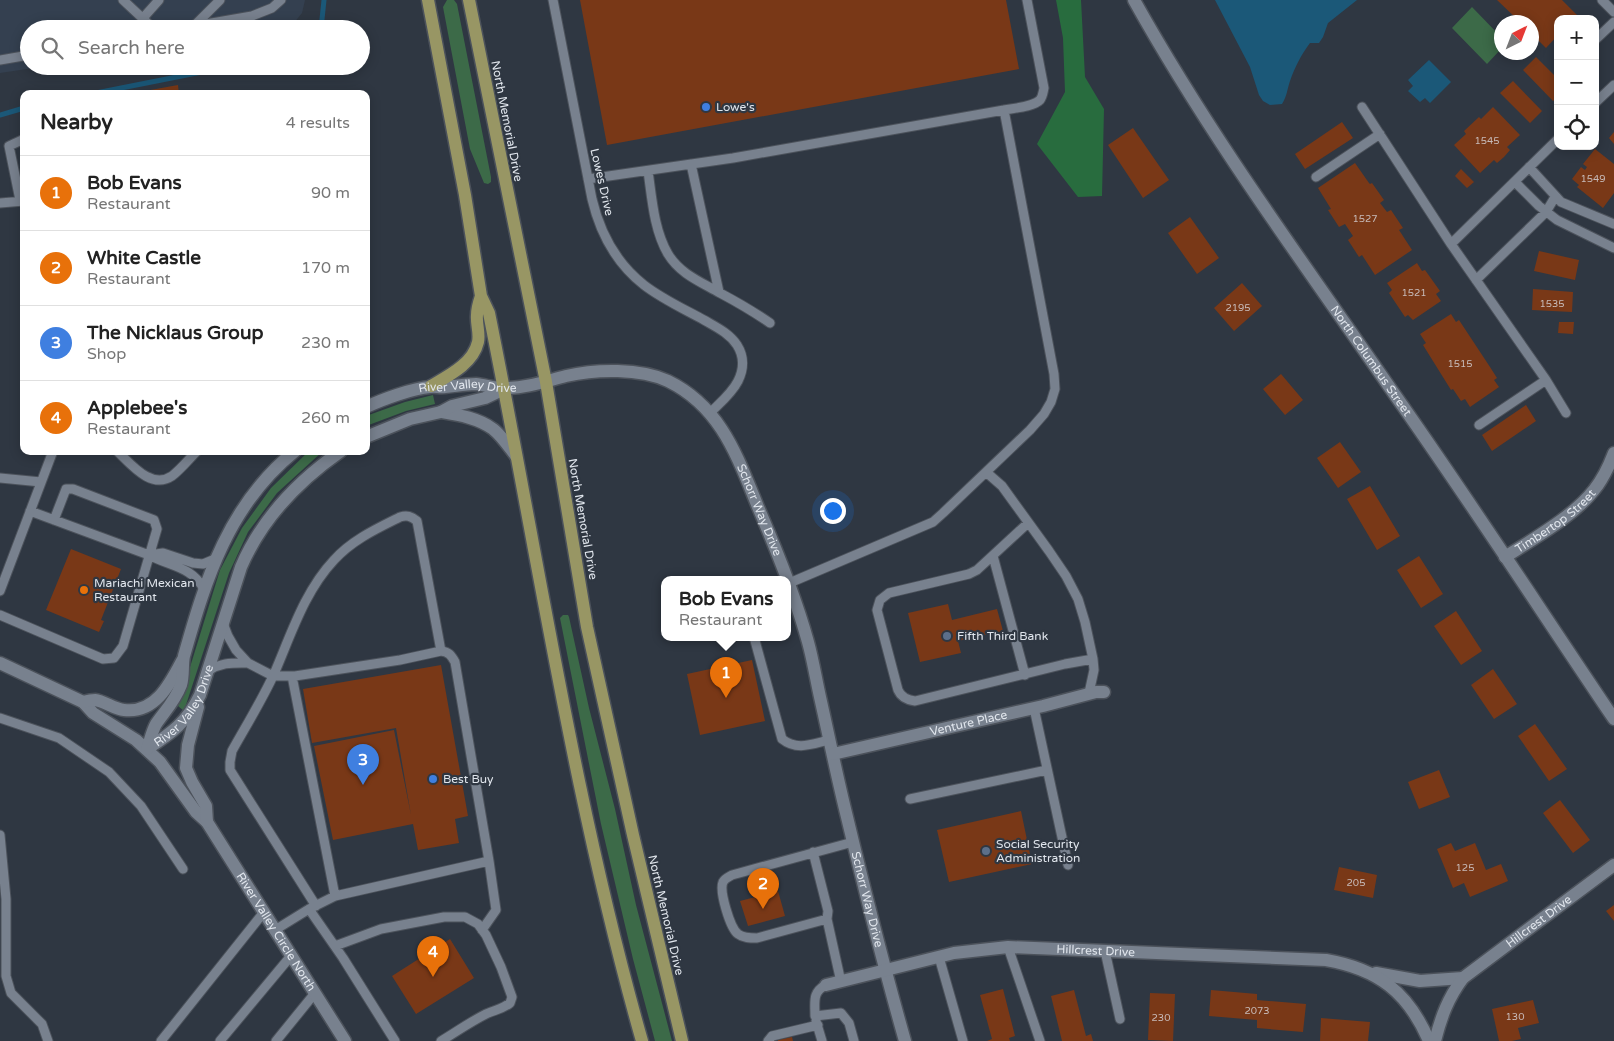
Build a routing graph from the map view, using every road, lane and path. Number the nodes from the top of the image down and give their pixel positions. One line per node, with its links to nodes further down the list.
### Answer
1 (123, 0): 12 (lane)
2 (159, 0): 12 (lane)
3 (220, 0): 13 (lane)
4 (281, 0): 14 (lane)
5 (428, 0): 42 (main road)
6 (469, 0): 45 (main road, North Memorial Drive)
7 (553, 0): 30 (lane, Lowes Drive)
8 (1027, 0): 22 (lane)
9 (1134, 0): 69 (street, North Columbus Street)
10 (1602, 0): 11 (lane)
11 (1614, 12)
12 (143, 18)
13 (200, 20)
14 (229, 20)
15 (1614, 22): 16 (lane)
16 (1599, 36)
17 (20, 57): 18 (lane)
18 (0, 60)
19 (1614, 85): 20 (lane)
20 (1599, 95)
21 (1362, 107): 23 (lane)
22 (1004, 110): 26 (lane); 61 (lane)
23 (1380, 134): 29 (lane); 38 (lane)
24 (20, 141): 32 (lane)
25 (1554, 143): 27 (lane)
26 (691, 164): 28 (lane); 41 (lane)
27 (1529, 167): 31 (lane); 33 (lane)
28 (648, 172): 30 (lane); 41 (lane)
29 (1316, 177)
30 (588, 179): 50 (lane, Lowes Drive)
31 (1514, 182): 36 (lane); 38 (lane)
32 (20, 192)
33 (1555, 196): 36 (lane); 37 (lane)
34 (20, 201): 35 (lane)
35 (0, 203)
36 (1546, 212): 39 (lane); 40 (lane)
37 (1614, 224)
38 (1452, 244): 40 (lane)
39 (1614, 248)
40 (1476, 280): 44 (lane)
41 (718, 292): 43 (lane)
42 (481, 296): 46 (main road); 47 (main road)
43 (770, 323)
44 (1546, 380): 51 (lane); 52 (lane)
45 (546, 382): 47 (street, Schorr Way Drive); 50 (street, Schorr Way Drive); 136 (main road, North Memorial Drive)
46 (431, 386): 47 (street, River Valley Drive); 48 (street, River Valley Drive)
47 (504, 389): 49 (street, River Valley Drive); 60 (main road)
48 (370, 406)
49 (441, 412): 53 (street, River Valley Drive); 60 (street, River Valley Drive)
50 (710, 412): 71 (street, Schorr Way Drive)
51 (1566, 413)
52 (1479, 425)
53 (370, 435)
54 (1614, 453): 69 (street, Timbertop Street)
55 (51, 455): 63 (lane)
56 (121, 455): 57 (lane)
57 (193, 455)
58 (290, 455): 70 (street, River Valley Drive)
59 (336, 455): 77 (street, River Valley Drive)
60 (516, 456): 135 (main road)
61 (986, 472): 66 (lane); 72 (lane)
62 (0, 478): 63 (lane)
63 (41, 482): 64 (lane)
64 (30, 511): 65 (lane); 74 (lane)
65 (54, 520): 67 (lane); 67 (lane)
66 (1028, 523): 68 (lane); 81 (lane)
67 (149, 555): 70 (lane); 73 (lane); 76 (lane)
68 (993, 556): 85 (lane); 85 (lane)
69 (1505, 557): 94 (street, North Columbus Street)
70 (215, 559): 73 (street, River Valley Drive)
71 (785, 576)
72 (791, 583)
73 (204, 589): 80 (street, River Valley Drive)
74 (0, 591)
75 (791, 593): 95 (street, Schorr Way Drive)
76 (0, 615)
77 (223, 623): 83 (lane); 84 (street, River Valley Drive)
78 (755, 641): 95 (lane)
79 (441, 651): 86 (lane); 87 (lane); 105 (lane)
80 (183, 659): 91 (street); 96 (street, River Valley Drive)
81 (1093, 660): 85 (lane); 89 (lane)
82 (0, 663): 91 (street)
83 (248, 663): 84 (lane); 86 (lane)
84 (207, 671): 90 (street, River Valley Drive)
85 (1025, 675)
86 (273, 676): 87 (lane); 110 (lane)
87 (292, 676): 109 (lane)
88 (1104, 692): 89 (street, Venture Place)
89 (1088, 693): 92 (street, Venture Place)
90 (200, 695): 96 (street, River Valley Drive); 100 (street, River Valley Circle North)
91 (83, 702): 96 (street, River Valley Circle North)
92 (1034, 708): 97 (street, Venture Place); 98 (lane)
93 (0, 718): 108 (lane)
94 (1614, 719)
95 (830, 740): 97 (street, Schorr Way Drive)
96 (147, 749): 100 (street, River Valley Circle North)
97 (833, 754): 102 (street, Schorr Way Drive)
98 (1047, 770): 99 (lane); 106 (lane)
99 (910, 799)
100 (207, 822): 111 (street, River Valley Circle North)
101 (0, 834): 103 (lane)
102 (853, 842): 104 (lane); 120 (street, Schorr Way Drive)
103 (0, 845): 128 (lane)
104 (813, 852): 112 (lane); 112 (lane)
105 (489, 861): 109 (lane); 114 (lane)
106 (1068, 865)
107 (1614, 865): 123 (street, Hillcrest Drive)
108 (183, 869)
109 (335, 896): 110 (lane)
110 (312, 908): 113 (lane); 115 (lane)
111 (264, 912): 113 (street, River Valley Circle North); 129 (lane)
112 (827, 919): 122 (lane)
113 (275, 930): 118 (street, River Valley Circle North)
114 (482, 930): 115 (lane); 134 (lane)
115 (335, 946): 133 (lane)
116 (1008, 947): 117 (street, Hillcrest Drive); 119 (street, Hillcrest Drive); 142 (lane)
117 (1105, 951): 121 (street, Hillcrest Drive); 126 (lane)
118 (290, 956): 125 (street, River Valley Circle North); 130 (lane)
119 (939, 957): 120 (street, Hillcrest Drive); 141 (lane)
120 (885, 971): 122 (street, Hillcrest Drive); 140 (street, Schorr Way Drive)
121 (1368, 971): 123 (street, Hillcrest Drive); 143 (street, Hillcrest Drive)
122 (841, 982): 124 (street, Hillcrest Drive)
123 (1459, 982): 144 (street)
124 (826, 985): 127 (lane)
125 (315, 993): 131 (lane); 132 (street, River Valley Circle North)
126 (1120, 1019)
127 (816, 1021): 137 (lane); 138 (lane); 139 (lane)
128 (48, 1041)
129 (161, 1041)
130 (220, 1041)
131 (276, 1041)
132 (344, 1041)
133 (395, 1041)
134 (441, 1041)
135 (642, 1041)
136 (682, 1041)
137 (768, 1041)
138 (822, 1041)
139 (854, 1041)
140 (905, 1041)
141 (963, 1041)
142 (1040, 1041)
143 (1429, 1041)
144 (1435, 1041)

